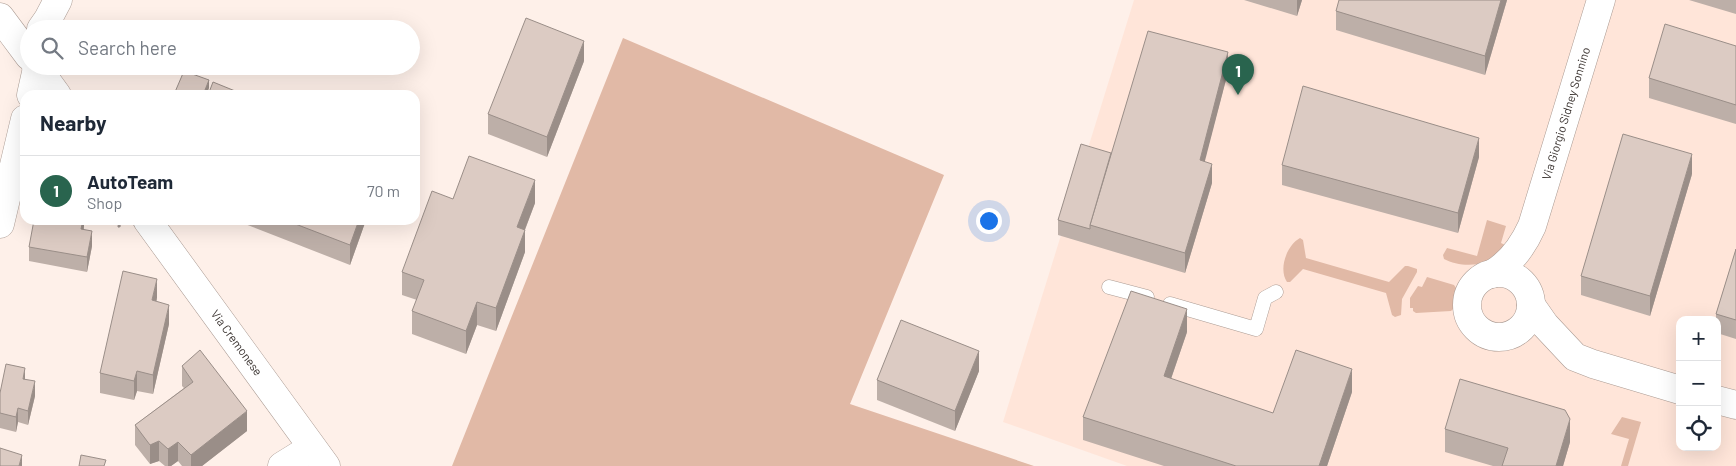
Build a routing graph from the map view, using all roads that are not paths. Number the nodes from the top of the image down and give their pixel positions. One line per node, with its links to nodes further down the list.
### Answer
1 (58, 0): 4 (street)
2 (1601, 0): 14 (street, Via Giorgio Sidney Sonnino)
3 (0, 18): 5 (street)
4 (48, 20)
5 (20, 39)
6 (31, 75): 8 (street)
7 (46, 75): 9 (street)
8 (31, 90)
9 (54, 90)
10 (20, 132): 11 (street)
11 (6, 168): 12 (street)
12 (0, 224)
13 (151, 225): 24 (street, Via Cremonese)
14 (1532, 226): 15 (street, Via Giorgio Sidney Sonnino); 18 (street, Via Giorgio Sidney Sonnino)
15 (1492, 274): 18 (street); 19 (street)
16 (1109, 287): 17 (lane)
17 (1276, 292)
18 (1531, 300): 19 (street); 20 (street)
19 (1499, 337): 20 (street)
20 (1582, 360): 21 (street)
21 (1676, 389)
22 (1721, 401): 23 (street)
23 (1736, 406)
24 (319, 457): 25 (street)
25 (282, 466)

